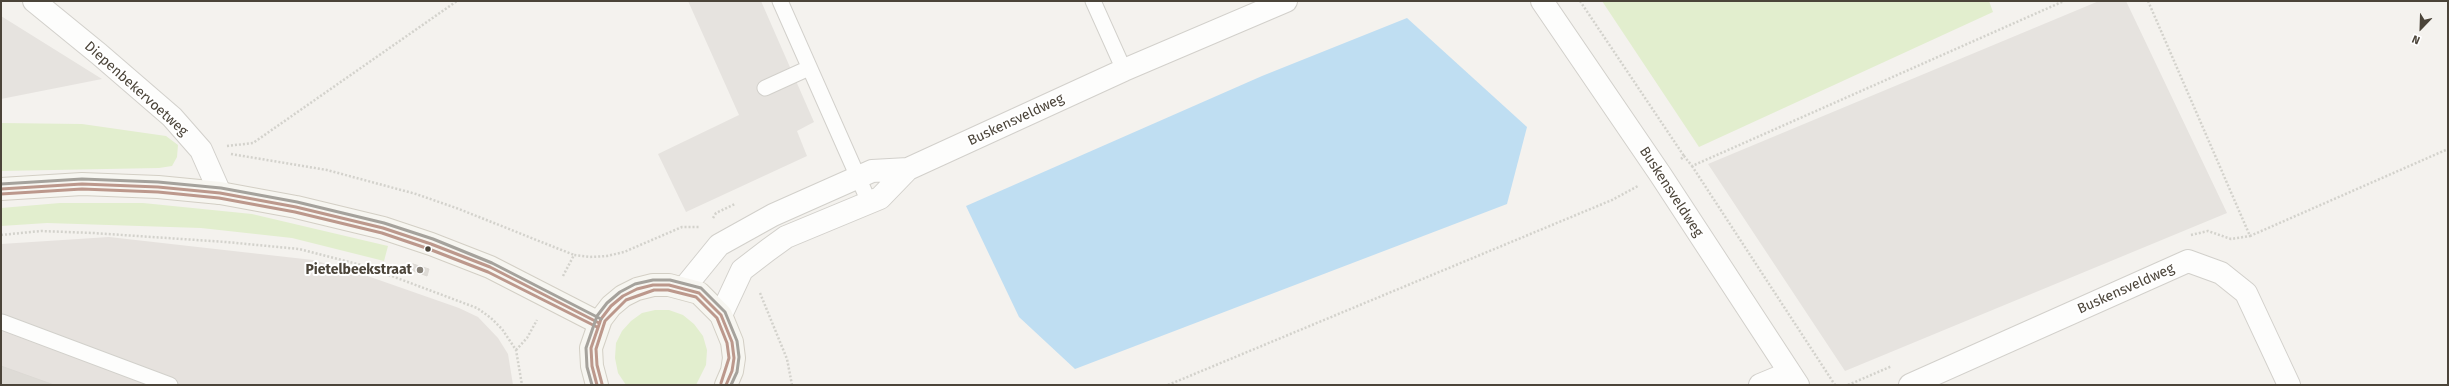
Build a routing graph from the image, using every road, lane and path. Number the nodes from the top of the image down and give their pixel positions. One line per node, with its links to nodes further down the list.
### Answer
1 (34, 1): 14 (street, Diepenbekervoetweg)
2 (457, 1): 14 (path)
3 (780, 1): 10 (lane)
4 (1093, 1): 11 (lane)
5 (1286, 1): 11 (street, Buskensveldweg)
6 (1542, 1): 18 (street, Buskensveldweg)
7 (1580, 1): 15 (path)
8 (2064, 1): 16 (path)
9 (2148, 1): 13 (path)
10 (809, 68): 12 (lane); 19 (lane)
11 (1124, 70): 17 (street, Buskensveldweg)
12 (765, 88)
13 (2448, 149)
14 (201, 150): 21 (street, Diepenbekervoetweg); 24 (path)
15 (1684, 156): 16 (path); 18 (path)
16 (1692, 166): 38 (path)
17 (908, 169): 19 (street, Buskensveldweg); 22 (street, Buskensveldweg)
18 (1660, 174): 31 (street, Buskensveldweg); 36 (path)
19 (857, 177): 22 (lane); 25 (street, Buskensveldweg)
20 (1, 189): 21 (main road)
21 (220, 193): 28 (main road)
22 (869, 202): 26 (street, Buskensveldweg)
23 (1, 235): 30 (path)
24 (574, 255)
25 (684, 288): 26 (main road); 28 (main road)
26 (721, 315): 35 (main road)
27 (2, 322): 32 (lane)
28 (599, 323): 34 (main road)
29 (527, 338): 30 (path)
30 (516, 350): 33 (path)
31 (1794, 379): 37 (street)
32 (170, 385)
33 (522, 385)
34 (597, 385)
35 (726, 385)
36 (1168, 385)
37 (1760, 385)
38 (1835, 385)
39 (1910, 385): 40 (street, Buskensveldweg)
40 (2289, 385)

